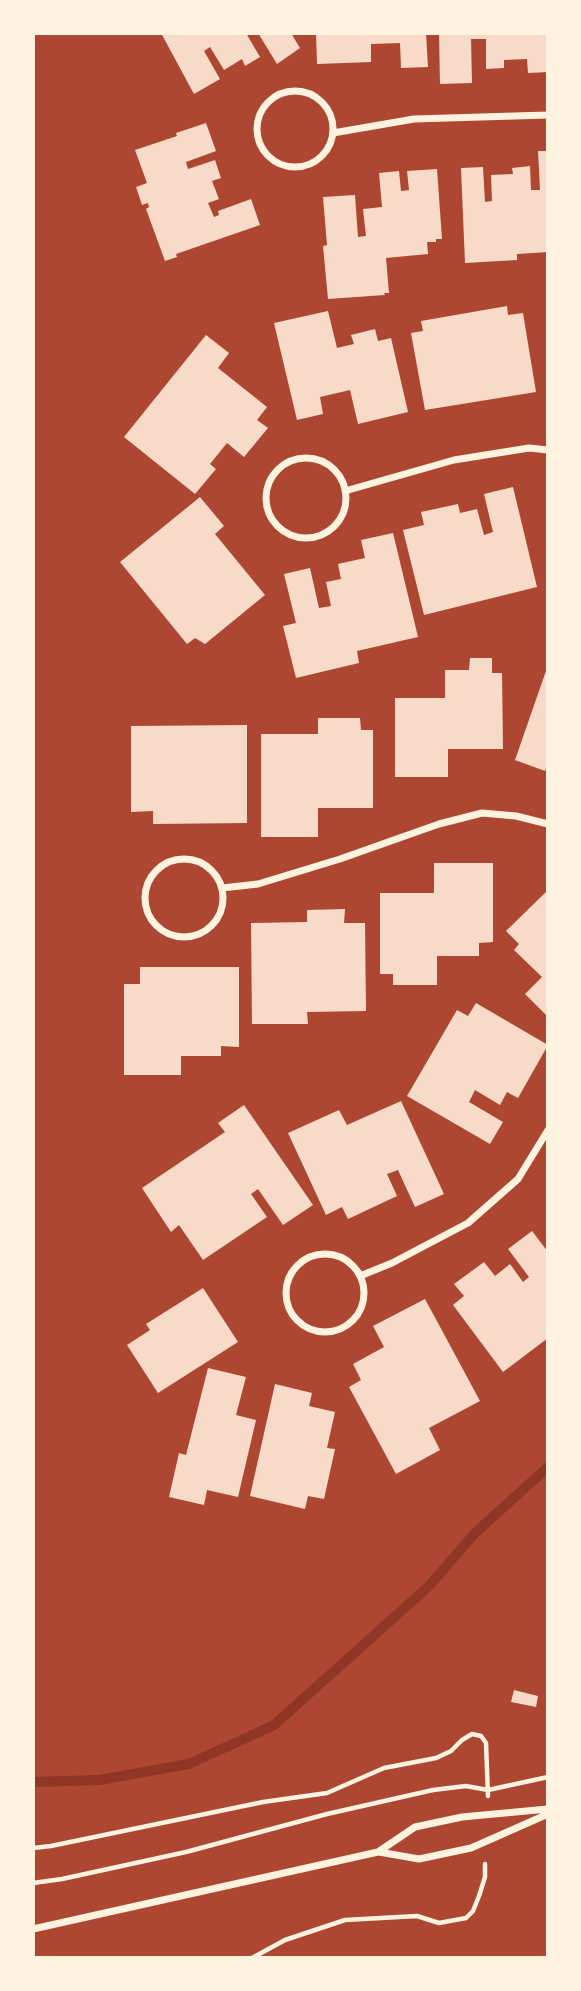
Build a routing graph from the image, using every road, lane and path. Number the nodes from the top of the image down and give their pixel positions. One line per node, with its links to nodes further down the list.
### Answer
1 (548, 115): 2 (street)
2 (333, 133): 2 (street)
3 (548, 450): 4 (street)
4 (345, 491): 4 (street)
5 (548, 824): 6 (street)
6 (222, 888): 6 (street)
7 (548, 1130): 8 (street)
8 (360, 1276): 8 (street)
9 (548, 1777): 10 (path)
10 (488, 1790): 13 (path); 15 (path); 17 (path)
11 (548, 1809): 13 (street)
12 (548, 1814): 14 (street)
13 (488, 1815): 16 (street)
14 (486, 1842): 16 (street); 19 (path)
15 (33, 1848)
16 (378, 1852): 18 (street)
17 (33, 1883)
18 (33, 1929)
19 (252, 1958)

